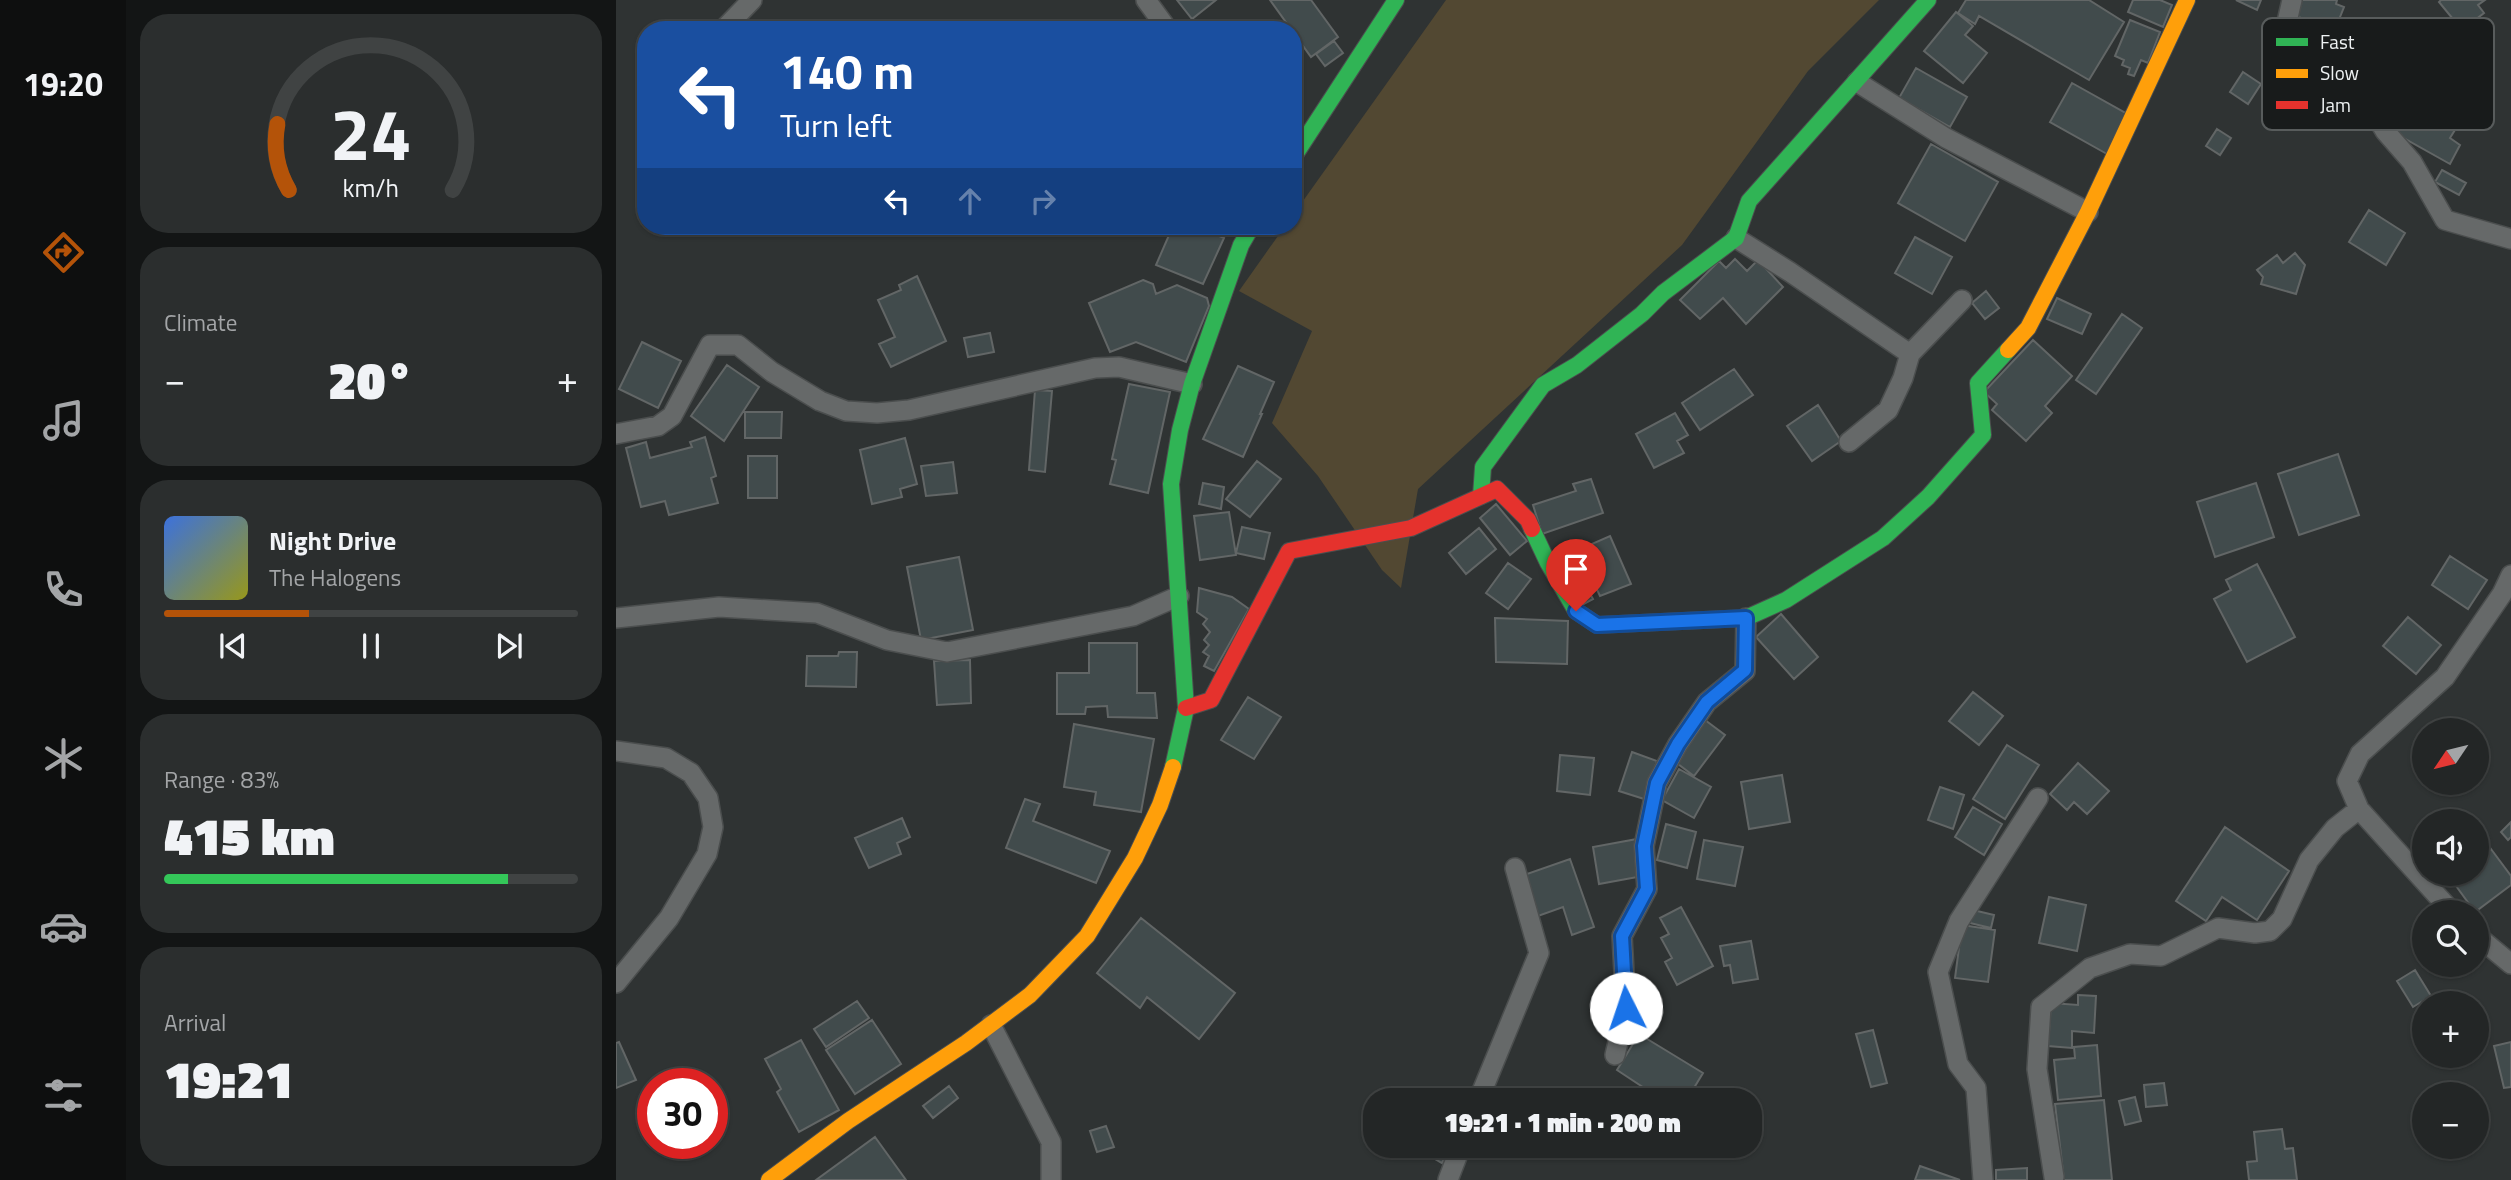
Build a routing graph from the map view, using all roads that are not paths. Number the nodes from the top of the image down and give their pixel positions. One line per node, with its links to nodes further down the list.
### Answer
1 (752, 0): 8 (street)
2 (1146, 0): 9 (street)
3 (1396, 0): 12 (street)
4 (1928, 0): 10 (street)
5 (2187, 0): 13 (street)
6 (2292, 0): 7 (street)
7 (2288, 18)
8 (732, 21)
9 (1161, 21)
10 (1857, 82): 13 (street); 15 (street)
11 (2384, 130): 16 (street)
12 (1302, 144)
13 (2088, 212): 26 (street)
14 (1247, 235): 19 (street)
15 (1737, 238): 18 (street); 22 (street)
16 (2511, 239)
17 (1962, 300): 18 (street)
18 (1910, 354): 21 (street)
19 (1192, 384): 20 (street); 24 (street)
20 (616, 434)
21 (1849, 442)
22 (1481, 496): 26 (street); 27 (street)
23 (2511, 575): 30 (street)
24 (1179, 596): 25 (street); 27 (street)
25 (616, 618)
26 (1746, 618): 37 (street)
27 (1185, 708): 36 (street)
28 (616, 751): 35 (street)
29 (2038, 798): 44 (street)
30 (2359, 809): 32 (street); 40 (street)
31 (1515, 868): 38 (street)
32 (2441, 900)
33 (2489, 946): 34 (street)
34 (2511, 964)
35 (616, 983)
36 (991, 1025): 41 (street); 42 (street)
37 (1615, 1055)
38 (1483, 1088)
39 (1456, 1158): 43 (street)
40 (2054, 1177)
41 (769, 1180)
42 (1051, 1180)
43 (1448, 1180)
44 (1983, 1180)

